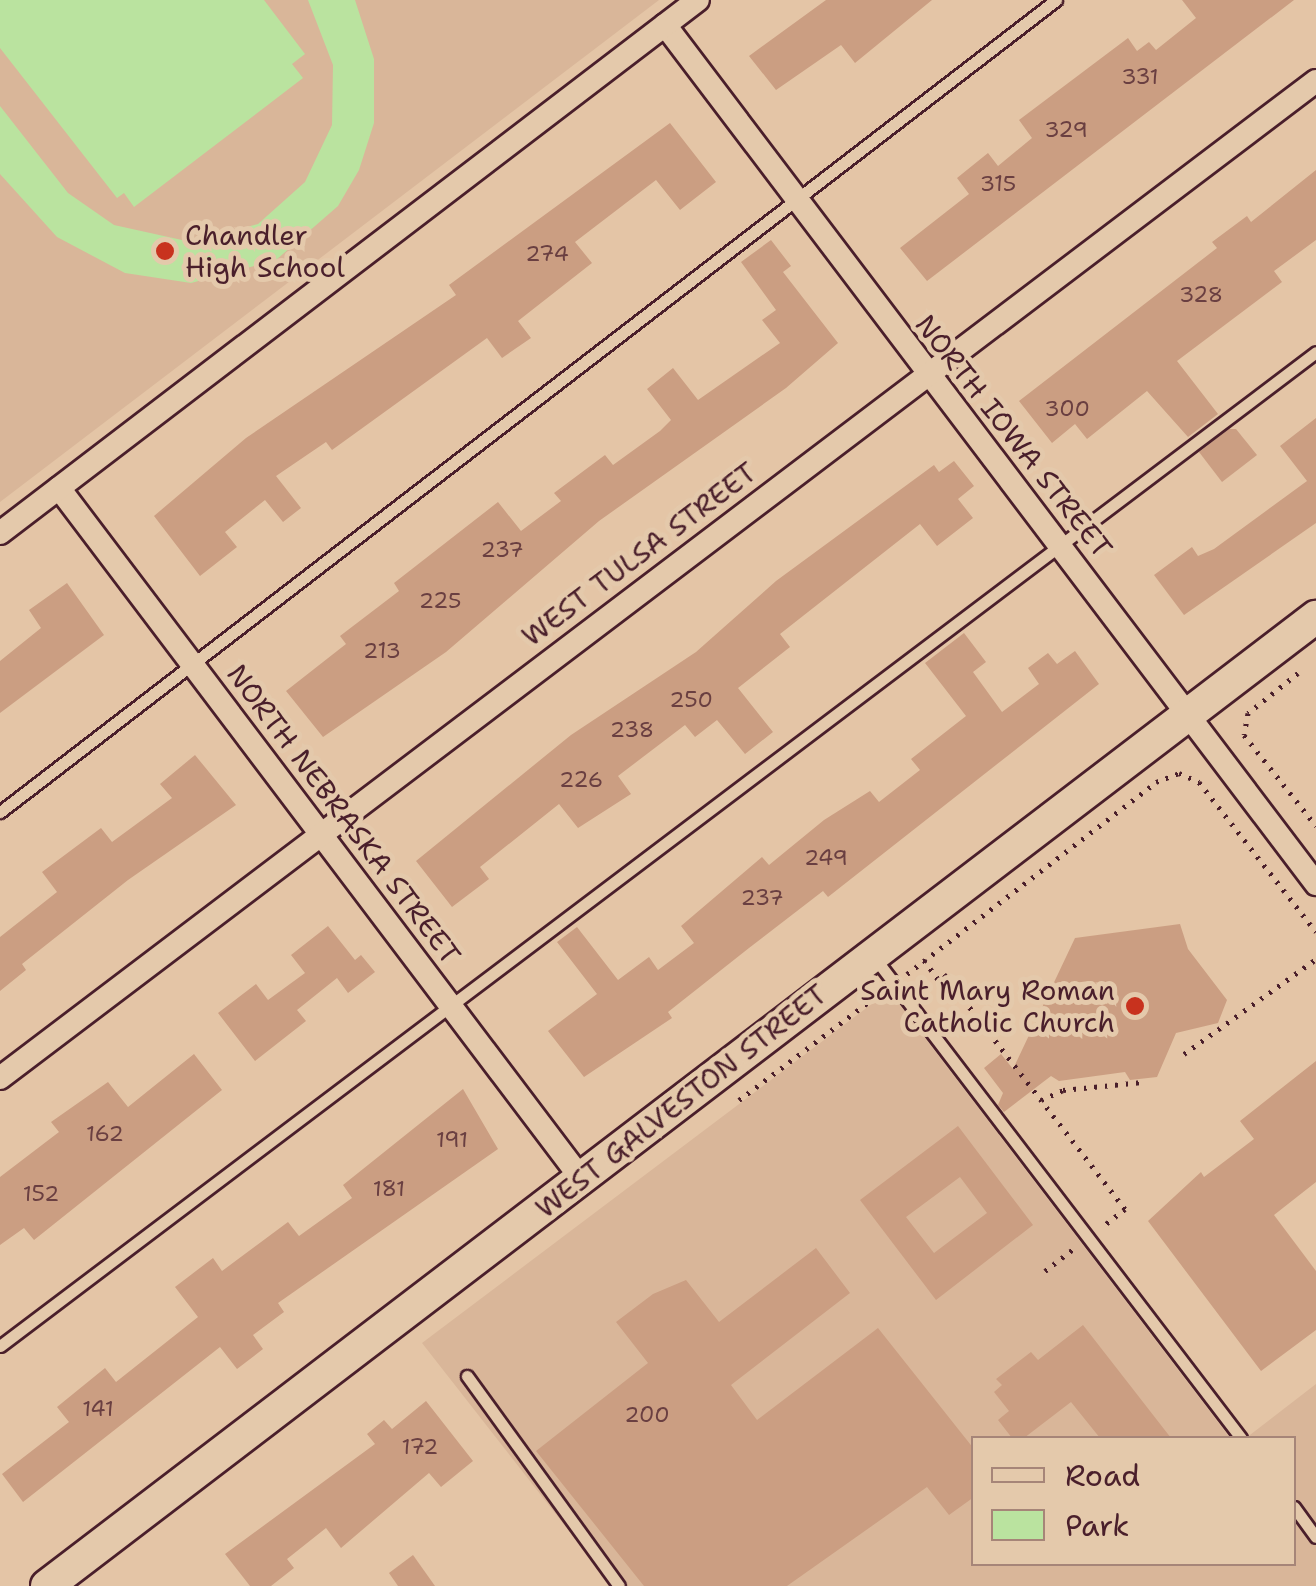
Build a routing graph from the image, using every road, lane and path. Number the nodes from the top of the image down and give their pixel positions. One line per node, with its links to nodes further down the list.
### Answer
1 (698, 0): 3 (street)
2 (1056, 0): 5 (lane)
3 (665, 25): 5 (street, NORTH IOWA STREET); 8 (street)
4 (1316, 81): 7 (street, WEST TULSA STREET)
5 (796, 202): 7 (street, NORTH IOWA STREET); 12 (lane)
6 (1316, 352): 10 (lane)
7 (928, 374): 10 (street, NORTH IOWA STREET); 17 (street, WEST TULSA STREET)
8 (59, 488): 9 (street); 12 (street, NORTH NEBRASKA STREET)
9 (0, 533)
10 (1061, 546): 14 (street, NORTH IOWA STREET); 24 (lane)
11 (1316, 617): 14 (street, WEST GALVESTON STREET)
12 (194, 666): 15 (lane); 17 (street, NORTH NEBRASKA STREET)
13 (1302, 669): 16 (path)
14 (1188, 714): 18 (street, NORTH IOWA STREET); 20 (street, WEST GALVESTON STREET)
15 (0, 812)
16 (1316, 826)
17 (321, 831): 24 (street, NORTH NEBRASKA STREET); 26 (street, WEST TULSA STREET)
18 (1316, 884)
19 (1316, 932): 22 (path)
20 (872, 955): 23 (lane); 30 (street, WEST GALVESTON STREET)
21 (1316, 959): 25 (path)
22 (924, 960): 23 (path); 28 (path)
23 (894, 983): 29 (path); 31 (lane)
24 (450, 1002): 30 (street, NORTH NEBRASKA STREET); 33 (lane)
25 (1184, 1054)
26 (0, 1078)
27 (1143, 1082): 28 (path)
28 (1041, 1100): 31 (path)
29 (736, 1102)
30 (580, 1177): 38 (street, WEST GALVESTON STREET)
31 (1088, 1238): 32 (path); 35 (lane)
32 (1045, 1271)
33 (0, 1346)
34 (467, 1376): 39 (lane)
35 (1239, 1436)
36 (1296, 1510): 37 (lane)
37 (1316, 1537)
38 (56, 1583)
39 (619, 1586)

